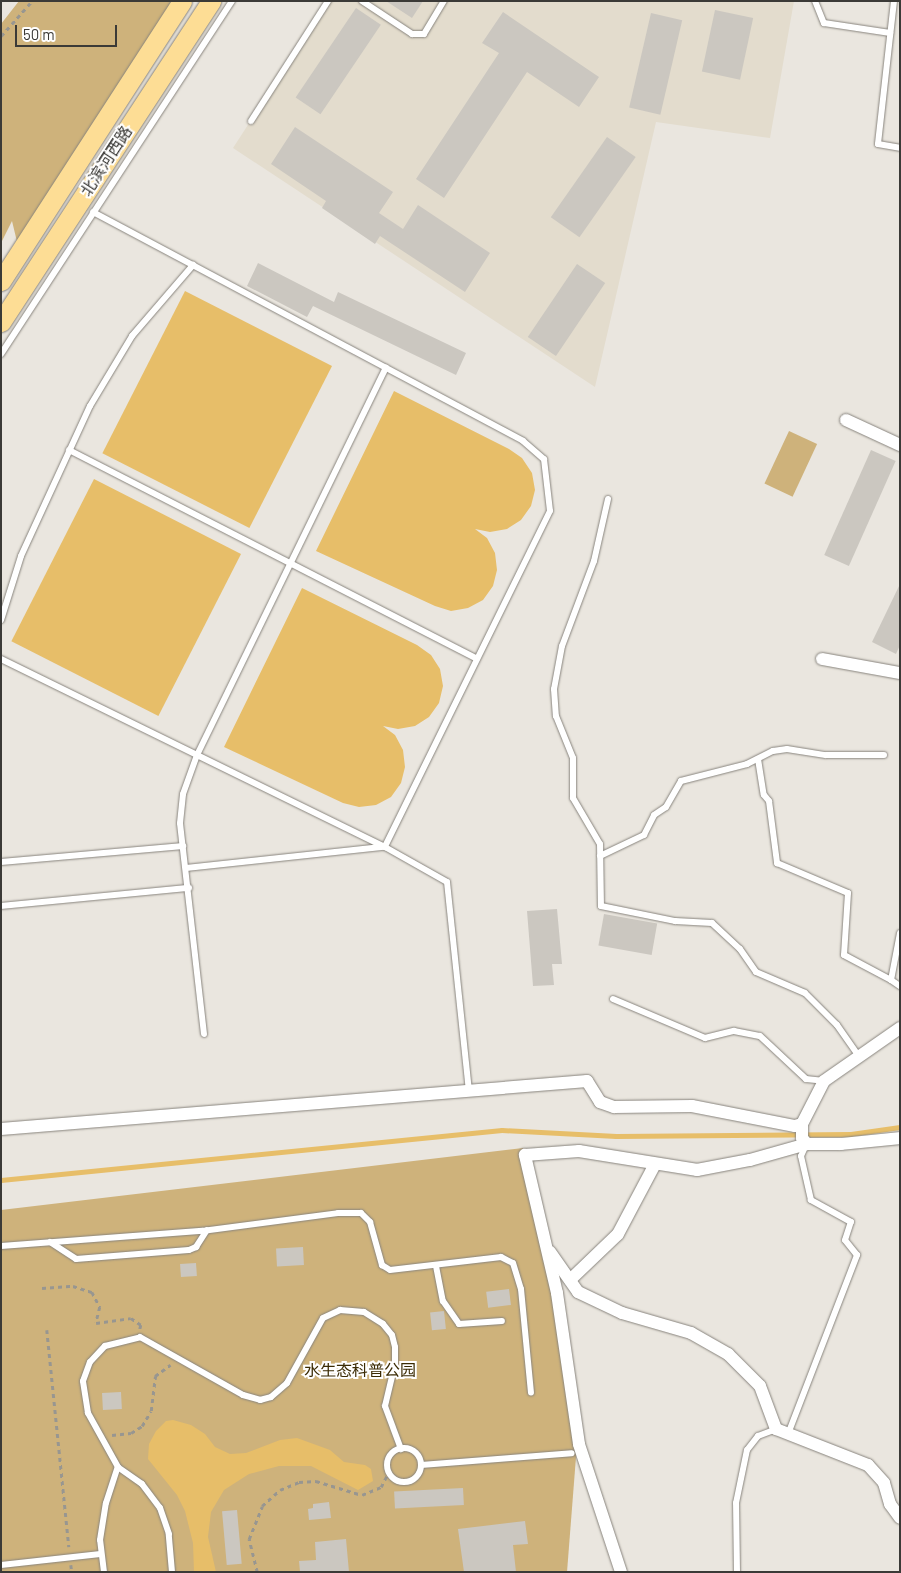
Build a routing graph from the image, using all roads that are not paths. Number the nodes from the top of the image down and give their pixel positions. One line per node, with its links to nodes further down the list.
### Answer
1 (182, 1): 14 (main road, 北滨河西路)
2 (211, 1): 15 (main road, 北滨河西路)
3 (232, 1): 12 (lane)
4 (328, 1): 10 (lane)
5 (362, 1): 6 (lane)
6 (444, 1)
7 (815, 1): 9 (lane)
8 (894, 1): 9 (lane)
9 (890, 33): 11 (lane)
10 (251, 121)
11 (900, 148)
12 (93, 212): 13 (lane); 16 (lane)
13 (193, 265): 17 (lane); 20 (lane)
14 (1, 281)
15 (1, 322)
16 (1, 354)
17 (386, 368): 22 (lane); 25 (lane)
18 (846, 420): 19 (street)
19 (900, 445)
20 (69, 450): 22 (lane); 23 (lane)
21 (608, 500): 33 (lane)
22 (291, 563): 25 (lane); 28 (lane)
23 (1, 620)
24 (1, 659): 28 (lane)
25 (477, 659): 32 (lane)
26 (822, 659): 27 (street)
27 (900, 673)
28 (197, 755): 31 (lane); 32 (lane)
29 (884, 755): 30 (lane)
30 (758, 759): 33 (lane); 39 (lane)
31 (183, 846): 34 (lane); 35 (lane)
32 (385, 847): 35 (lane); 46 (lane)
33 (600, 856): 44 (lane)
34 (1, 862)
35 (186, 868): 36 (lane)
36 (189, 888): 37 (lane); 43 (lane)
37 (1, 906)
38 (900, 933): 39 (lane)
39 (891, 980): 40 (lane)
40 (900, 986)
41 (613, 998): 45 (lane)
42 (900, 1028): 44 (street)
43 (204, 1034)
44 (859, 1056): 45 (street)
45 (824, 1081): 47 (street)
46 (469, 1090): 47 (street); 48 (street)
47 (802, 1124): 50 (street)
48 (1, 1129)
49 (900, 1138): 50 (street)
50 (805, 1141): 51 (street); 61 (lane)
51 (655, 1164): 55 (street); 57 (street)
52 (207, 1230): 53 (lane); 53 (lane); 56 (lane)
53 (50, 1242): 54 (lane)
54 (1, 1246)
55 (546, 1246): 57 (street); 71 (street)
56 (436, 1266): 58 (lane); 59 (lane)
57 (570, 1280): 60 (street)
58 (502, 1321)
59 (531, 1393)
60 (776, 1429): 61 (street); 72 (lane)
61 (788, 1434): 66 (street)
62 (401, 1449): 64 (lane); 64 (lane); 65 (lane)
63 (572, 1453): 64 (lane)
64 (421, 1465)
65 (118, 1467): 67 (lane); 70 (lane)
66 (900, 1518)
67 (100, 1554): 68 (lane); 69 (lane)
68 (1, 1565)
69 (104, 1572)
70 (172, 1572)
71 (621, 1572)
72 (737, 1572)

